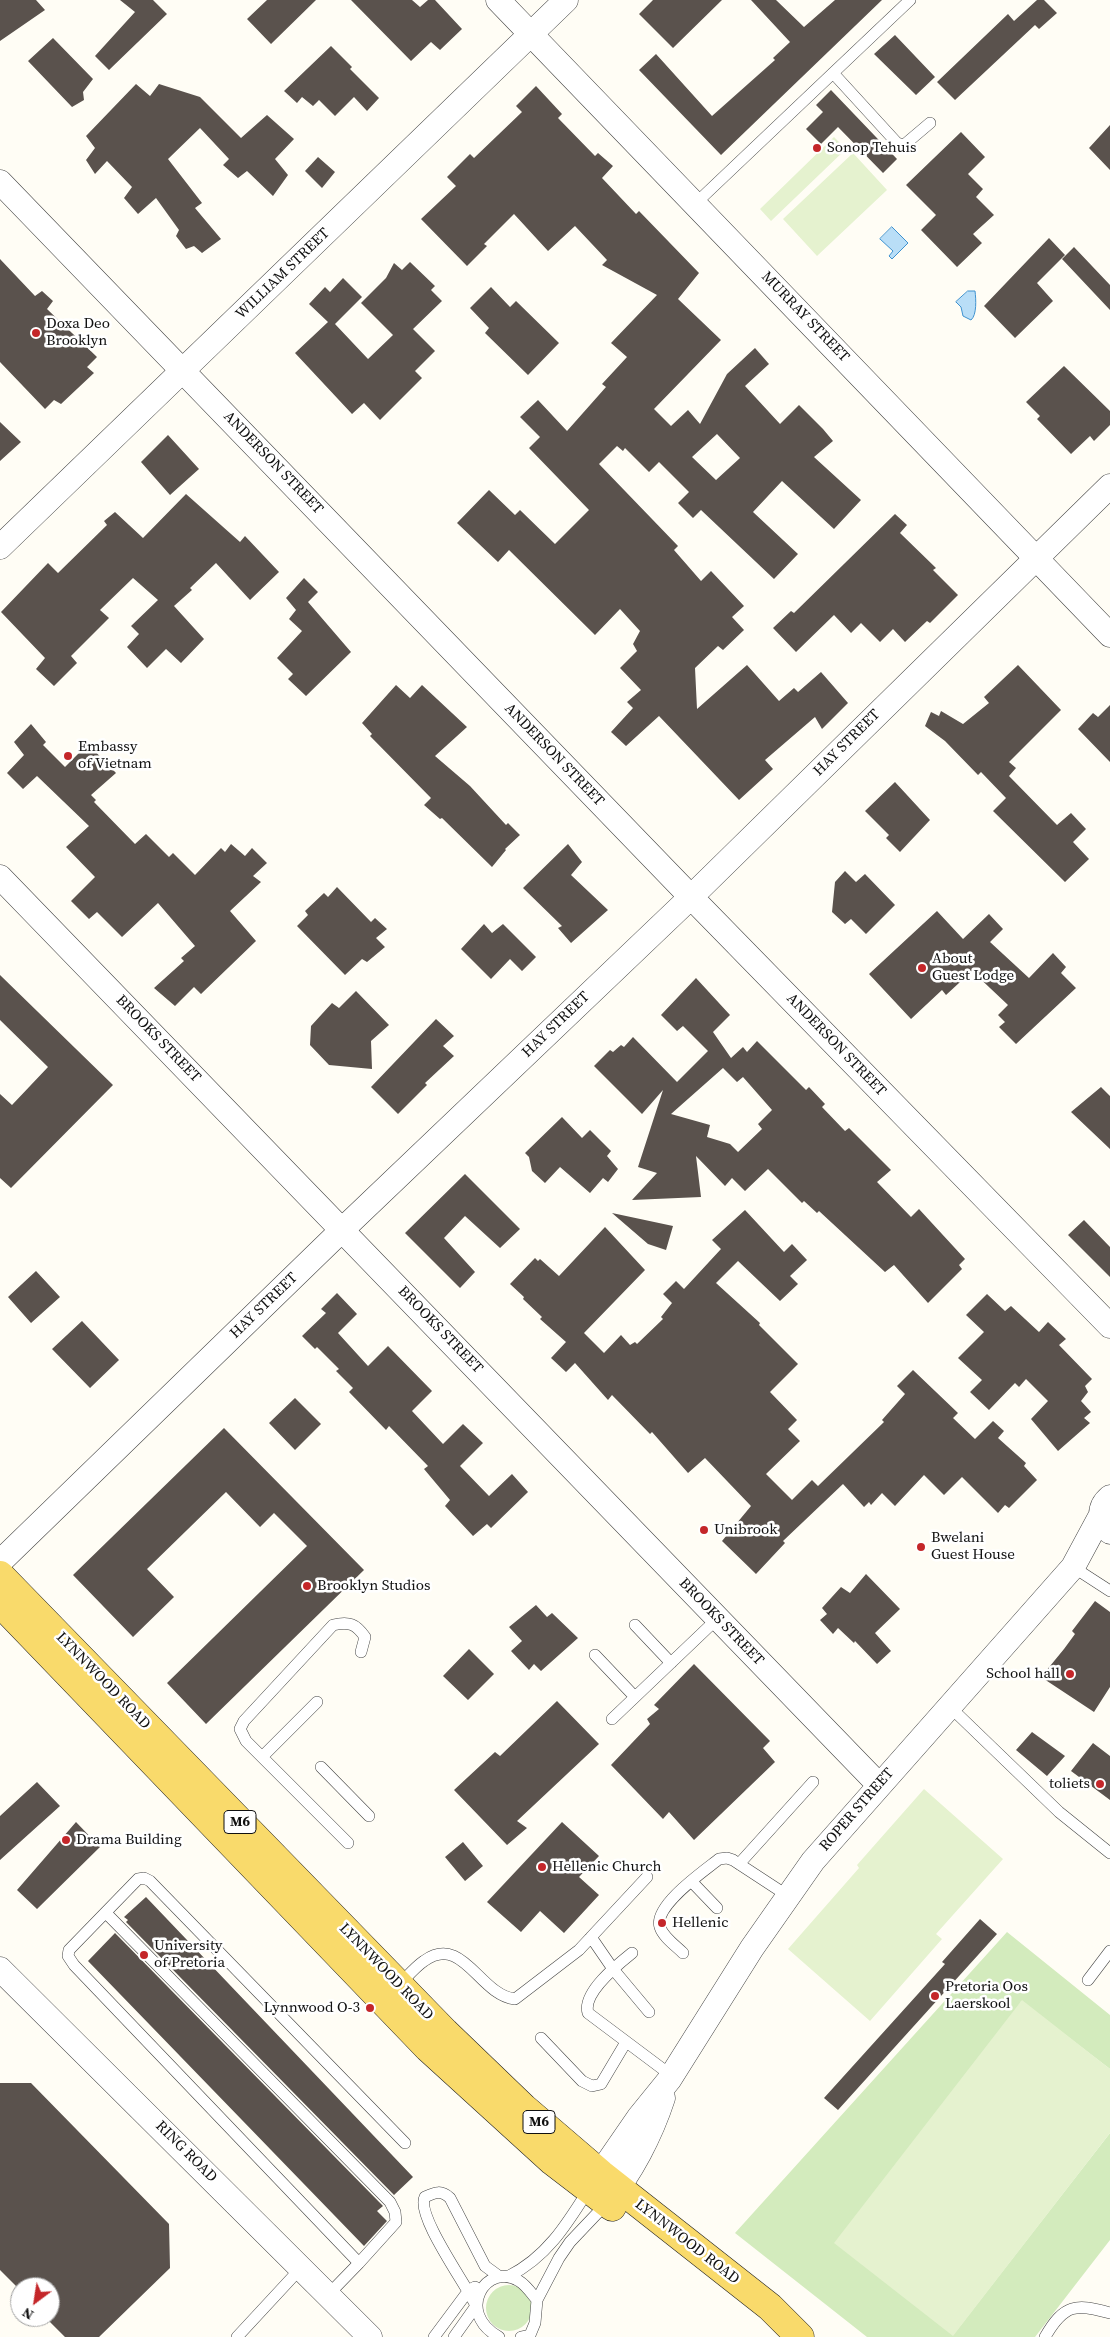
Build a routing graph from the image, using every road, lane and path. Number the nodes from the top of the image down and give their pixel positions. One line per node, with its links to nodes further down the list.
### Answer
1 (498, 0): 4 (street, MURRAY STREET)
2 (566, 0): 4 (street, WILLIAM STREET)
3 (910, 0): 5 (lane)
4 (531, 34): 8 (street, MURRAY STREET); 9 (street, WILLIAM STREET)
5 (833, 73): 6 (lane); 8 (lane)
6 (930, 124)
7 (1, 186): 9 (street, ANDERSON STREET)
8 (695, 204): 12 (street, MURRAY STREET)
9 (183, 370): 11 (street, WILLIAM STREET); 15 (street, ANDERSON STREET)
10 (1110, 486): 12 (street, HAY STREET)
11 (0, 547)
12 (1036, 557): 13 (street, MURRAY STREET); 15 (street, HAY STREET)
13 (1110, 635)
14 (0, 876): 16 (street, BROOKS STREET)
15 (691, 897): 16 (street, HAY STREET); 17 (street, ANDERSON STREET)
16 (342, 1229): 20 (street, HAY STREET); 25 (street, BROOKS STREET)
17 (1110, 1326)
18 (1107, 1515): 21 (street, ROPER STREET)
19 (1110, 1543): 21 (street, ROPER STREET)
20 (0, 1562)
21 (1074, 1565): 23 (lane); 32 (street, ROPER STREET)
22 (0, 1575): 54 (main road, LYNNWOOD ROAD / M6)
23 (1110, 1591)
24 (0, 1602): 60 (main road, LYNNWOOD ROAD / M6)
25 (718, 1618): 29 (lane); 37 (street, BROOKS STREET)
26 (634, 1624): 29 (lane)
27 (362, 1652): 34 (lane)
28 (594, 1655): 30 (lane)
29 (670, 1663): 30 (lane)
30 (635, 1696): 33 (lane)
31 (317, 1702): 34 (lane)
32 (949, 1706): 37 (street, ROPER STREET); 40 (lane)
33 (612, 1719)
34 (262, 1757): 39 (lane)
35 (321, 1767): 38 (lane)
36 (813, 1782): 41 (lane)
37 (879, 1785): 44 (street, ROPER STREET)
38 (369, 1816)
39 (348, 1843)
40 (1110, 1853)
41 (739, 1864): 43 (lane); 44 (lane)
42 (647, 1877): 47 (lane)
43 (692, 1882): 45 (lane); 50 (lane)
44 (788, 1896): 58 (street, ROPER STREET)
45 (717, 1908)
46 (106, 1913): 59 (lane); 61 (lane); 61 (lane)
47 (591, 1937): 52 (lane); 54 (lane)
48 (1110, 1950): 53 (lane)
49 (632, 1953): 52 (lane)
50 (683, 1953)
51 (0, 1969): 62 (street, RING ROAD)
52 (613, 1969): 55 (lane); 57 (lane)
53 (1088, 1980)
54 (399, 1985): 60 (main road, LYNNWOOD ROAD / M6)
55 (649, 2012)
56 (541, 2038): 57 (lane)
57 (626, 2042): 58 (lane)
58 (671, 2078): 60 (street, ROPER STREET)
59 (405, 2143)
60 (604, 2189): 63 (lane); 66 (lane); 75 (main road, LYNNWOOD ROAD / M6); 76 (main road, LYNNWOOD ROAD / M6)
61 (359, 2263): 65 (lane)
62 (300, 2269): 65 (street, RING ROAD); 70 (lane)
63 (500, 2278): 64 (lane); 64 (lane); 66 (lane); 67 (lane)
64 (469, 2290): 67 (lane); 72 (lane)
65 (327, 2296): 71 (street, RING ROAD)
66 (538, 2300): 69 (lane)
67 (476, 2306): 73 (lane); 74 (lane)
68 (1110, 2313): 77 (lane)
69 (526, 2336)
70 (237, 2337)
71 (370, 2337)
72 (434, 2337)
73 (454, 2337)
74 (500, 2337)
75 (783, 2337)
76 (800, 2337)
77 (1045, 2337)

